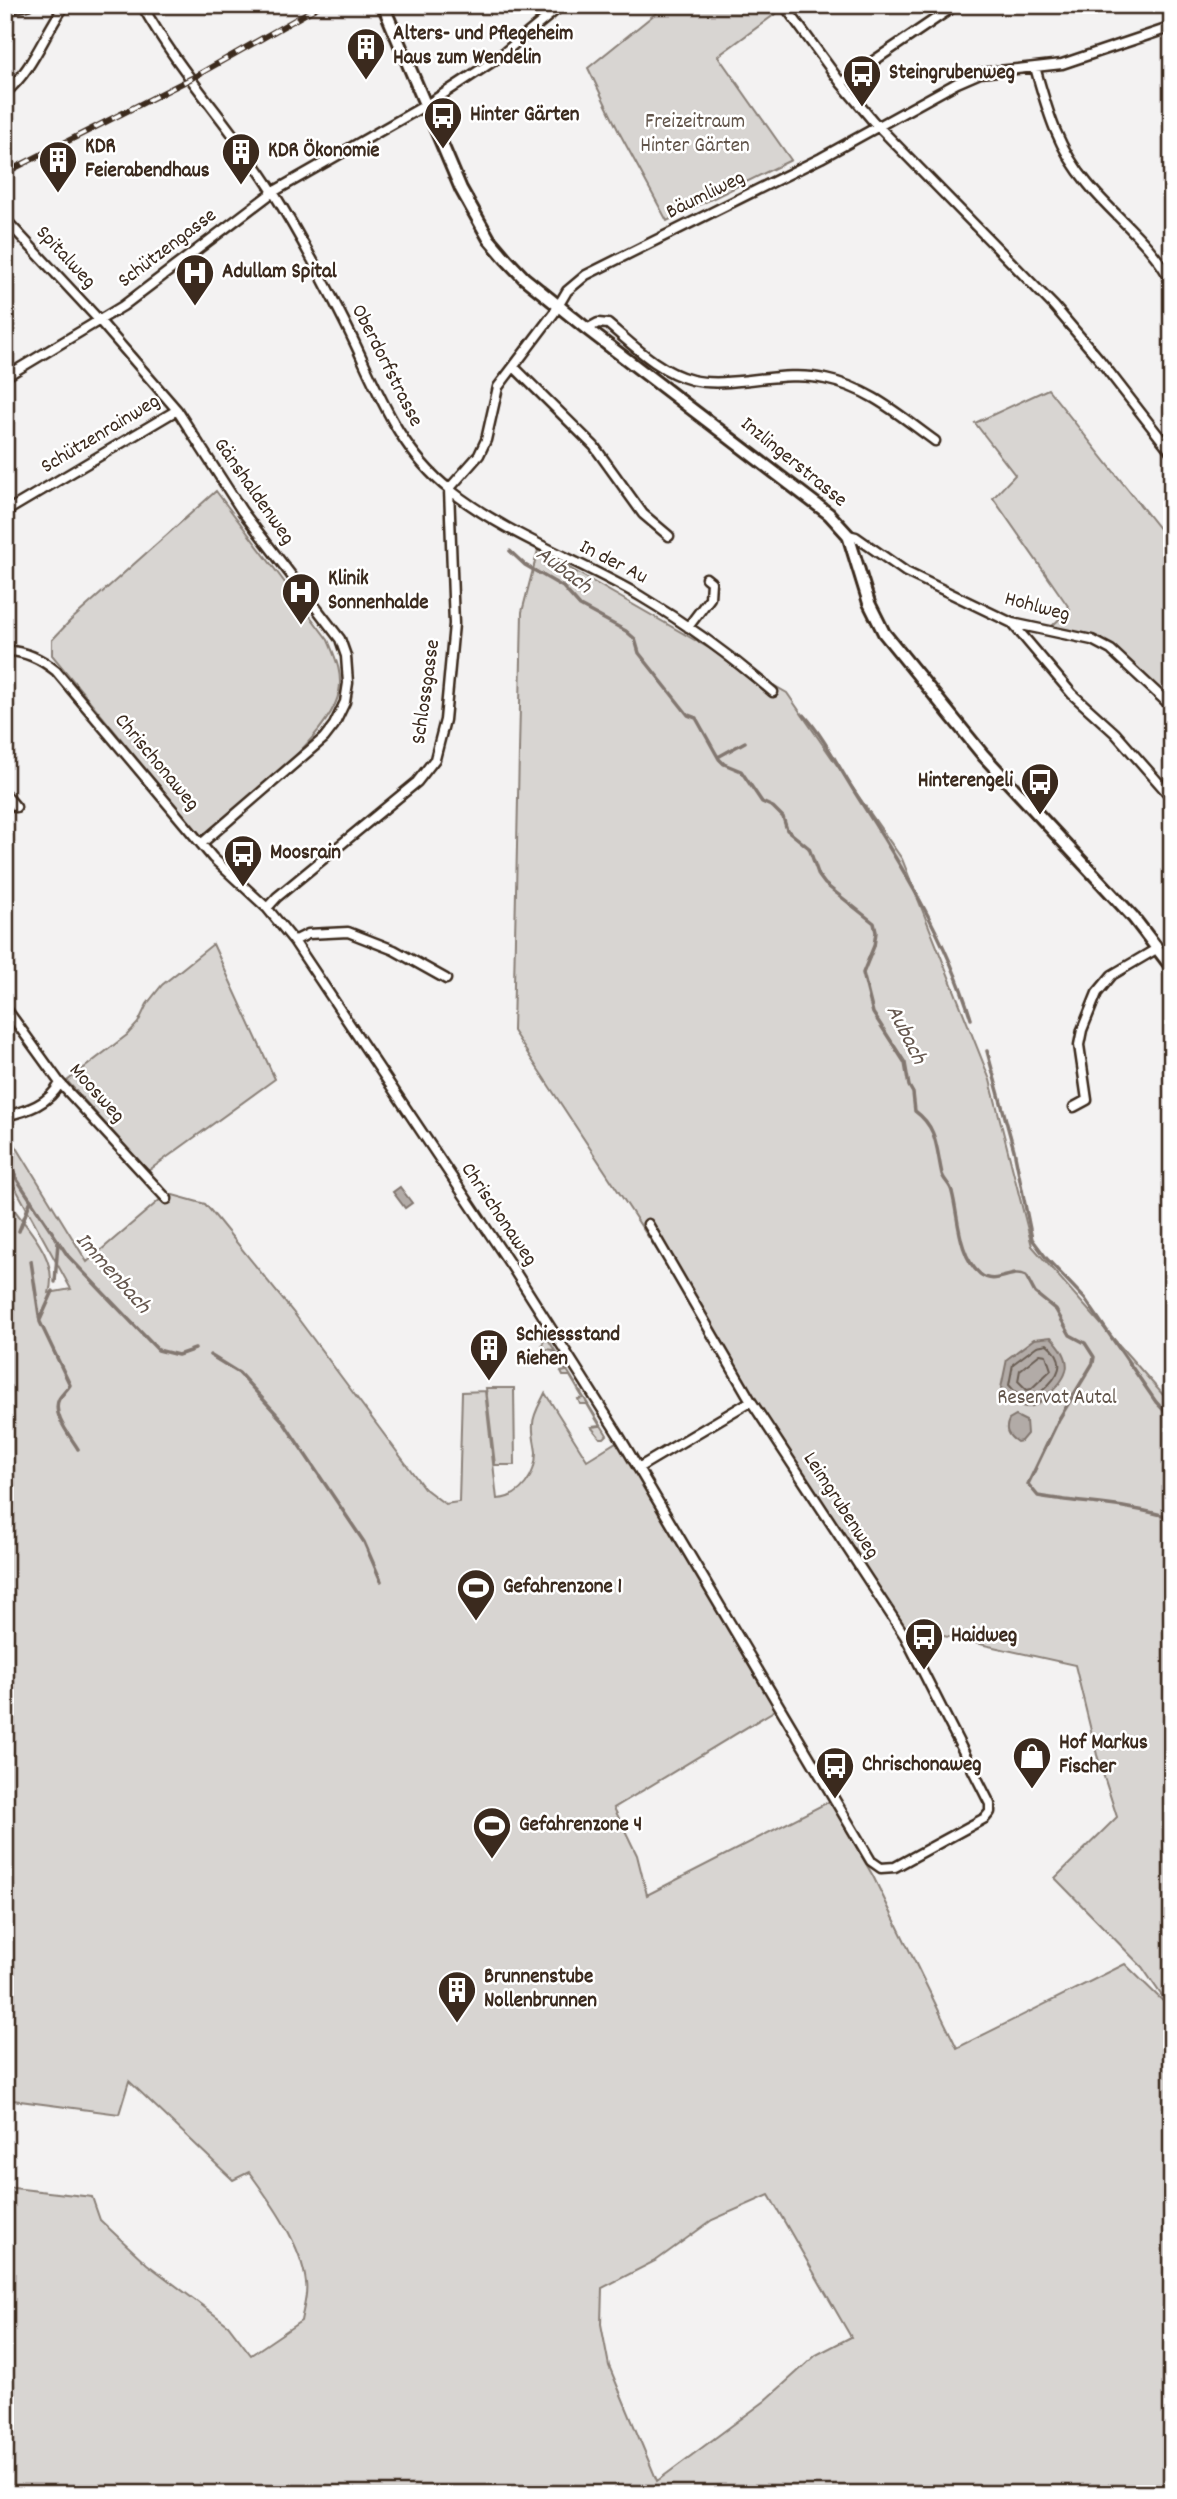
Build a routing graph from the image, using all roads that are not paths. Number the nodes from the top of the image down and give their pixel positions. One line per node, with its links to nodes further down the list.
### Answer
1 (29, 5): 8 (street)
2 (65, 5): 12 (street)
3 (142, 5): 15 (street, Oberdorfstrasse)
4 (383, 5): 13 (street, Inzlingerstrasse)
5 (562, 5): 13 (street)
6 (784, 5): 11 (street)
7 (956, 5): 11 (street)
8 (5, 10)
9 (1172, 27): 10 (street, Bäumliweg)
10 (1035, 67): 14 (street, Bäumliweg); 17 (street)
11 (841, 83): 14 (street)
12 (5, 93)
13 (425, 107): 15 (street, Schützengasse); 18 (street, Inzlingerstrasse)
14 (877, 126): 18 (street, Bäumliweg); 25 (street)
15 (272, 191): 19 (street, Schützengasse); 26 (street, Oberdorfstrasse)
16 (5, 219): 19 (street, Spitalweg)
17 (1172, 283)
18 (557, 306): 20 (street, Inzlingerstrasse); 21 (street, Bäumliweg)
19 (99, 320): 22 (street, Schützengasse); 23 (street, Gänshaldenweg)
20 (587, 330): 24 (street); 28 (street, Inzlingerstrasse)
21 (514, 367): 26 (street, Bäumliweg); 29 (street)
22 (5, 377)
23 (177, 410): 27 (street, Schützenrainweg); 39 (street, Gänshaldenweg)
24 (935, 441)
25 (1172, 453)
26 (449, 489): 32 (street, In der Au); 40 (street, Schlossgasse)
27 (5, 512)
28 (848, 535): 31 (street, Hohlweg); 42 (street, Inzlingerstrasse)
29 (668, 536)
30 (706, 578): 32 (street)
31 (1012, 623): 35 (street, Hohlweg); 37 (street)
32 (688, 627): 34 (street, In der Au)
33 (5, 650): 39 (street, Chrischonaweg)
34 (773, 692)
35 (1172, 707)
36 (5, 794): 38 (street)
37 (1172, 798)
38 (16, 807)
39 (201, 844): 40 (street, Chrischonaweg)
40 (267, 908): 41 (street, Chrischonaweg)
41 (294, 941): 44 (street); 52 (street, Chrischonaweg)
42 (1158, 948): 43 (street, Inzlingerstrasse); 47 (street)
43 (1172, 968)
44 (446, 979)
45 (5, 1007): 46 (street, Moosweg)
46 (60, 1083): 48 (street); 49 (street, Moosweg)
47 (1073, 1107)
48 (5, 1116)
49 (167, 1199)
50 (648, 1224): 51 (street, Leimgrubenweg)
51 (751, 1401): 52 (street); 53 (street, Leimgrubenweg)
52 (638, 1468): 53 (street, Chrischonaweg)
53 (881, 1868)

